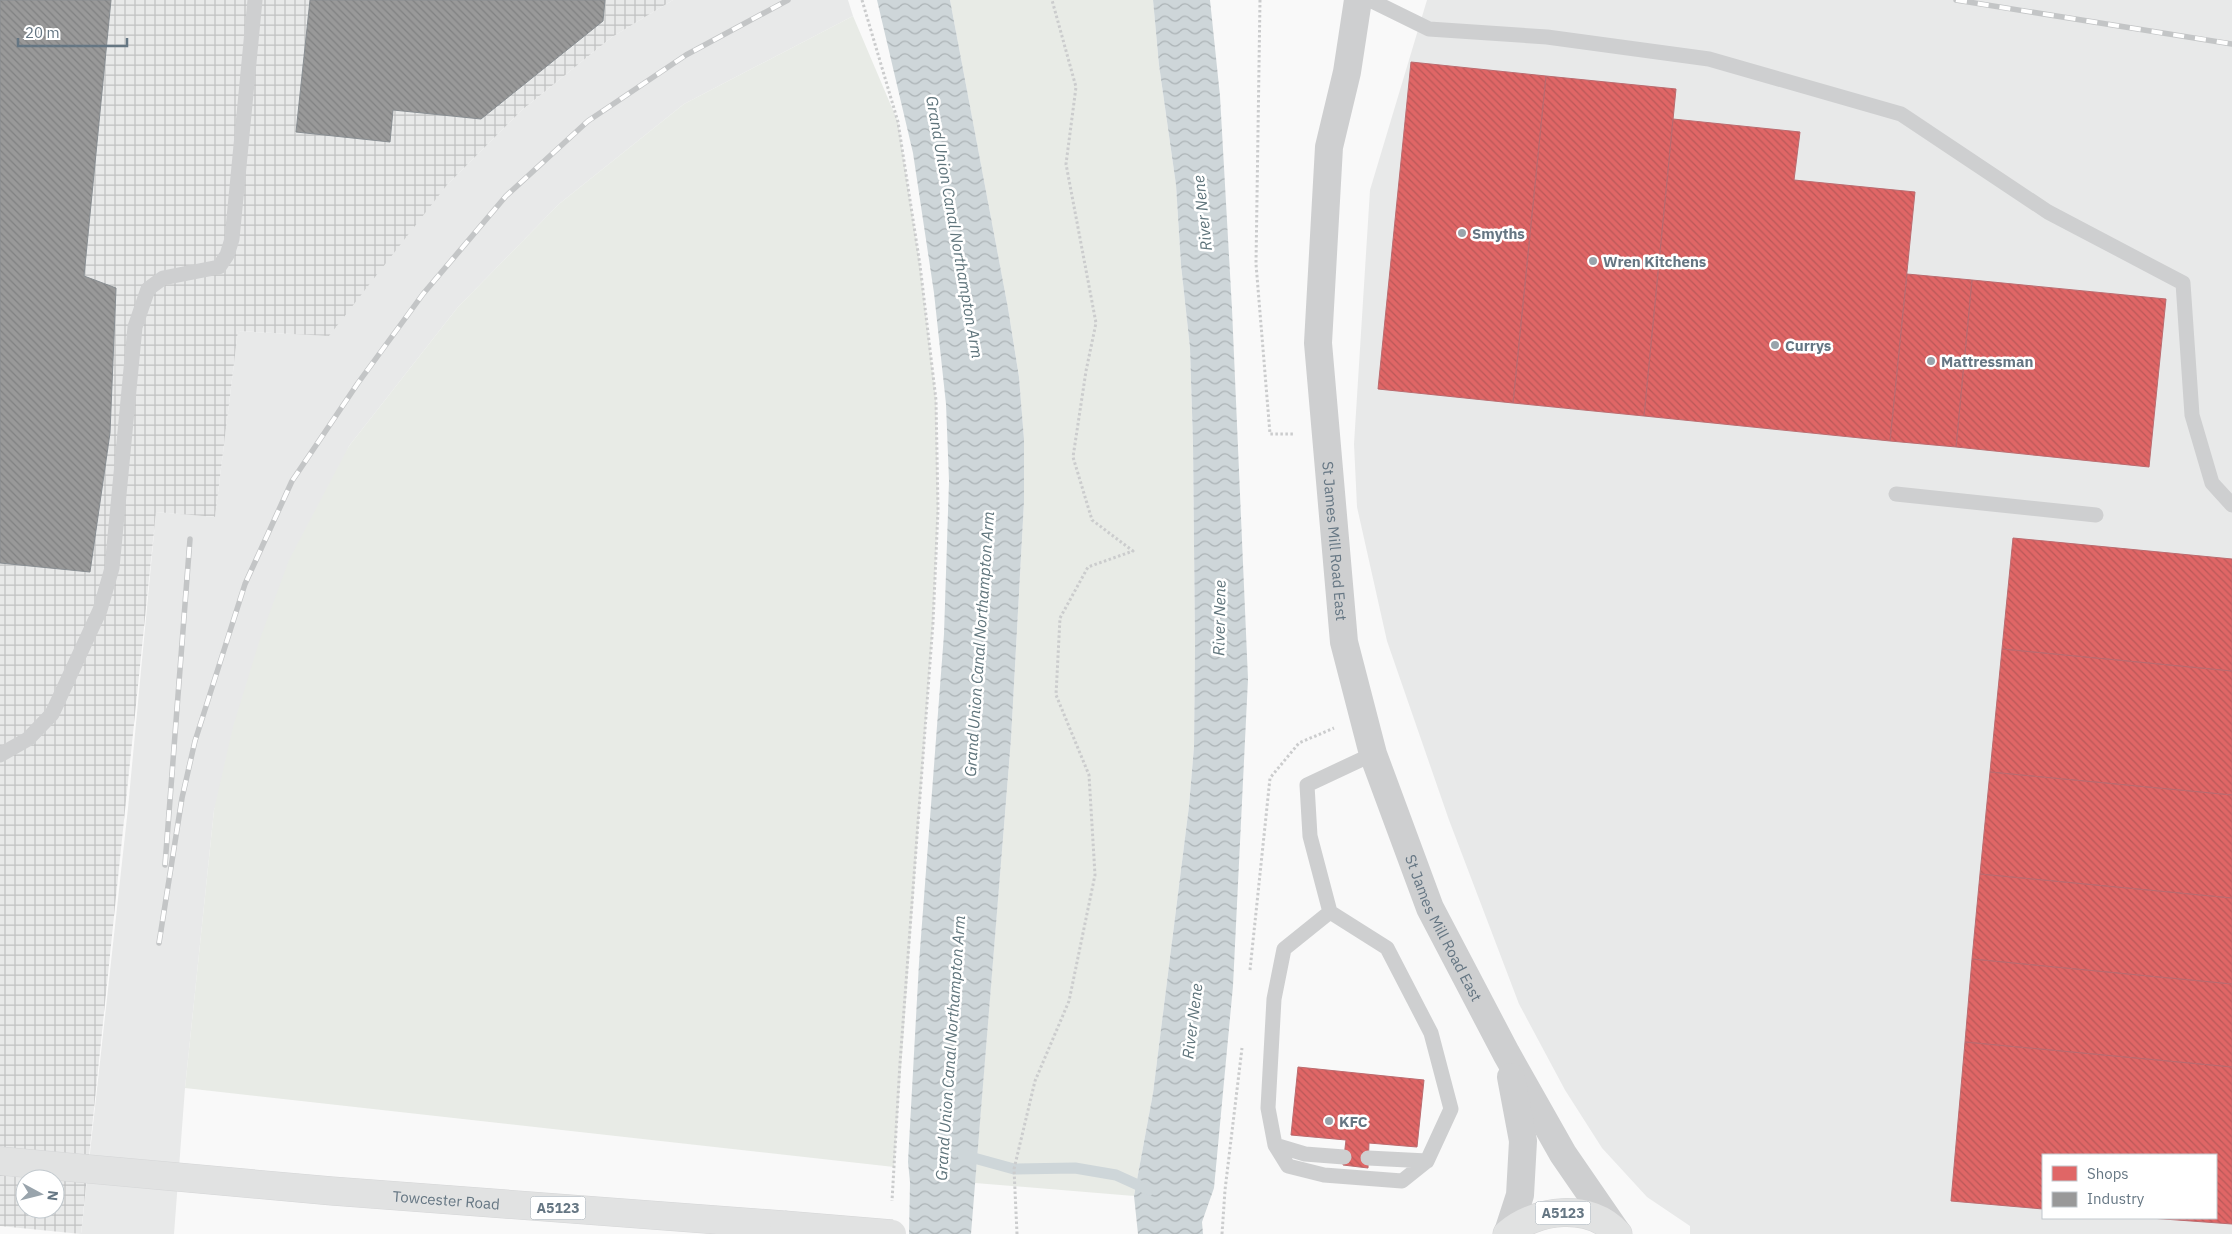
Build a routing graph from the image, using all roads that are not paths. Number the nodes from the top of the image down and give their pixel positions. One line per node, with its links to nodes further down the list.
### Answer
1 (255, 0): 8 (lane)
2 (1358, 0): 7 (street, St James Mill Road East)
3 (1370, 0): 5 (lane)
4 (1896, 494): 6 (lane)
5 (2232, 504)
6 (2096, 515)
7 (1373, 754): 9 (lane); 10 (street, St James Mill Road East)
8 (0, 755)
9 (1330, 912): 11 (lane); 15 (lane)
10 (1506, 1053): 16 (street, St James Mill Road East); 17 (street, St James Mill Road East)
11 (1275, 1145): 12 (lane); 15 (lane)
12 (1344, 1157)
13 (1368, 1158): 15 (lane)
14 (0, 1161): 18 (main road, Towcester Road / A5123, bridge)
15 (1427, 1161)
16 (1617, 1232): 17 (main road, A5123)
17 (1508, 1233)
18 (892, 1234)

